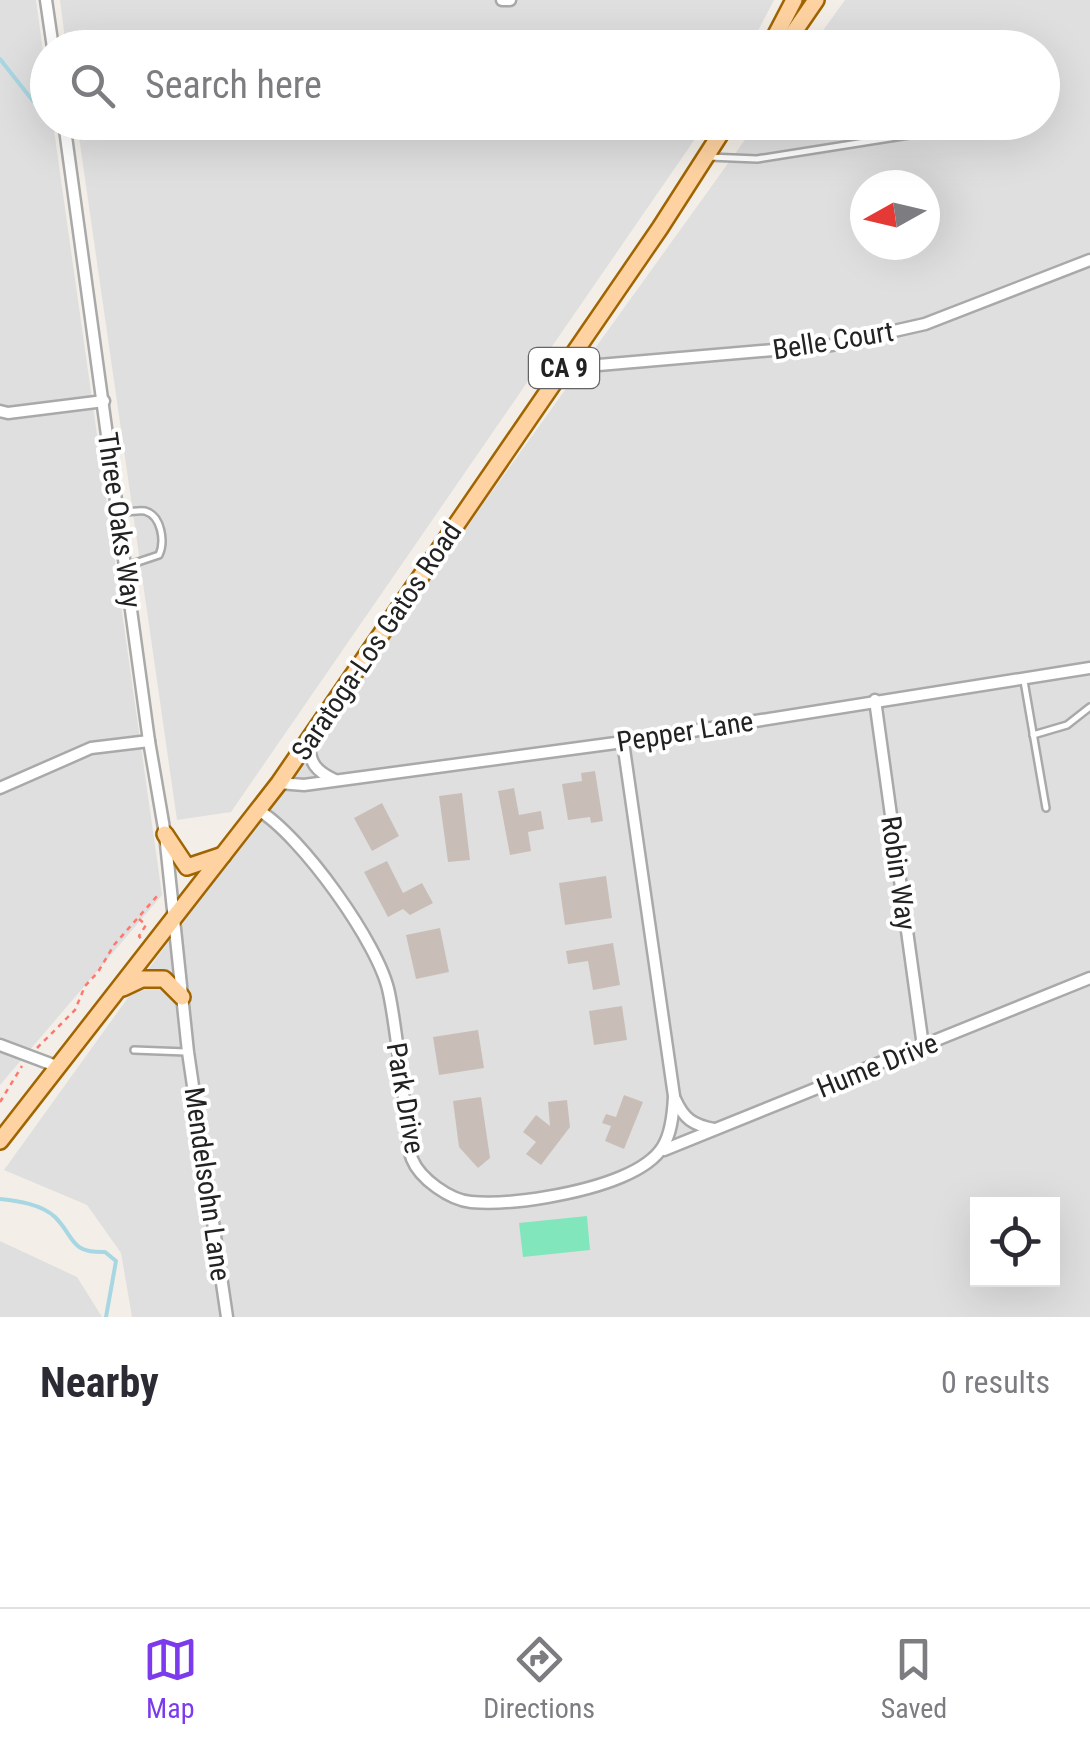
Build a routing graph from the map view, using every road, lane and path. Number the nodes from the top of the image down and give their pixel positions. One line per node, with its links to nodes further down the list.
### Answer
1 (46, 0): 4 (street)
2 (794, 0): 5 (main road)
3 (816, 0): 6 (main road)
4 (50, 30)
5 (778, 30)
6 (795, 30)
7 (67, 140): 13 (street, Three Oaks Way)
8 (717, 140): 10 (main road, Saratoga-Los Gatos Road / CA 9)
9 (872, 140): 10 (lane)
10 (706, 157): 12 (main road, Saratoga-Los Gatos Road / CA 9)
11 (1090, 260): 12 (street, Belle Court)
12 (564, 368): 22 (main road, Saratoga-Los Gatos Road / CA 9)
13 (104, 401): 14 (street); 15 (street, Three Oaks Way)
14 (0, 411)
15 (118, 513): 16 (street, Three Oaks Way); 16 (lane)
16 (126, 566): 23 (street, Three Oaks Way)
17 (1090, 668): 18 (street, Pepper Lane)
18 (1024, 678): 19 (street, Pepper Lane); 21 (lane)
19 (874, 700): 24 (street, Pepper Lane); 40 (street, Robin Way)
20 (1090, 707): 21 (lane)
21 (1034, 735): 28 (lane)
22 (308, 740): 25 (street); 26 (main road, Saratoga-Los Gatos Road / CA 9)
23 (149, 741): 27 (street); 30 (street, Three Oaks Way)
24 (623, 742): 25 (street, Pepper Lane); 45 (street)
25 (336, 781): 26 (street, Pepper Lane)
26 (279, 783): 29 (main road, Saratoga-Los Gatos Road / CA 9)
27 (0, 788)
28 (1046, 808)
29 (258, 810): 31 (main road, Saratoga-Los Gatos Road / CA 9); 49 (street, Park Drive)
30 (165, 834): 31 (main road); 32 (street, Three Oaks Way)
31 (223, 854): 33 (main road, Saratoga-Los Gatos Road / CA 9)
32 (169, 882): 33 (street, Three Oaks Way); 34 (path)
33 (172, 918): 37 (main road, Saratoga-Los Gatos Road / CA 9); 38 (street, Mendelsohn Lane)
34 (139, 919): 35 (path); 43 (path)
35 (142, 940)
36 (1090, 978): 40 (street, Hume Drive)
37 (120, 990): 38 (main road); 44 (main road, Saratoga-Los Gatos Road / CA 9)
38 (182, 997): 42 (street, Mendelsohn Lane)
39 (0, 1045): 43 (street)
40 (922, 1046): 47 (street, Hume Drive)
41 (134, 1050): 42 (lane, Mendelsohn Lane)
42 (188, 1052): 50 (street, Mendelsohn Lane)
43 (31, 1055): 44 (street); 46 (path)
44 (56, 1066): 48 (main road, Saratoga-Los Gatos Road / CA 9)
45 (674, 1096): 47 (street); 49 (street)
46 (0, 1102)
47 (715, 1130): 49 (street, Hume Drive)
48 (0, 1141)
49 (663, 1150)
50 (227, 1317)

